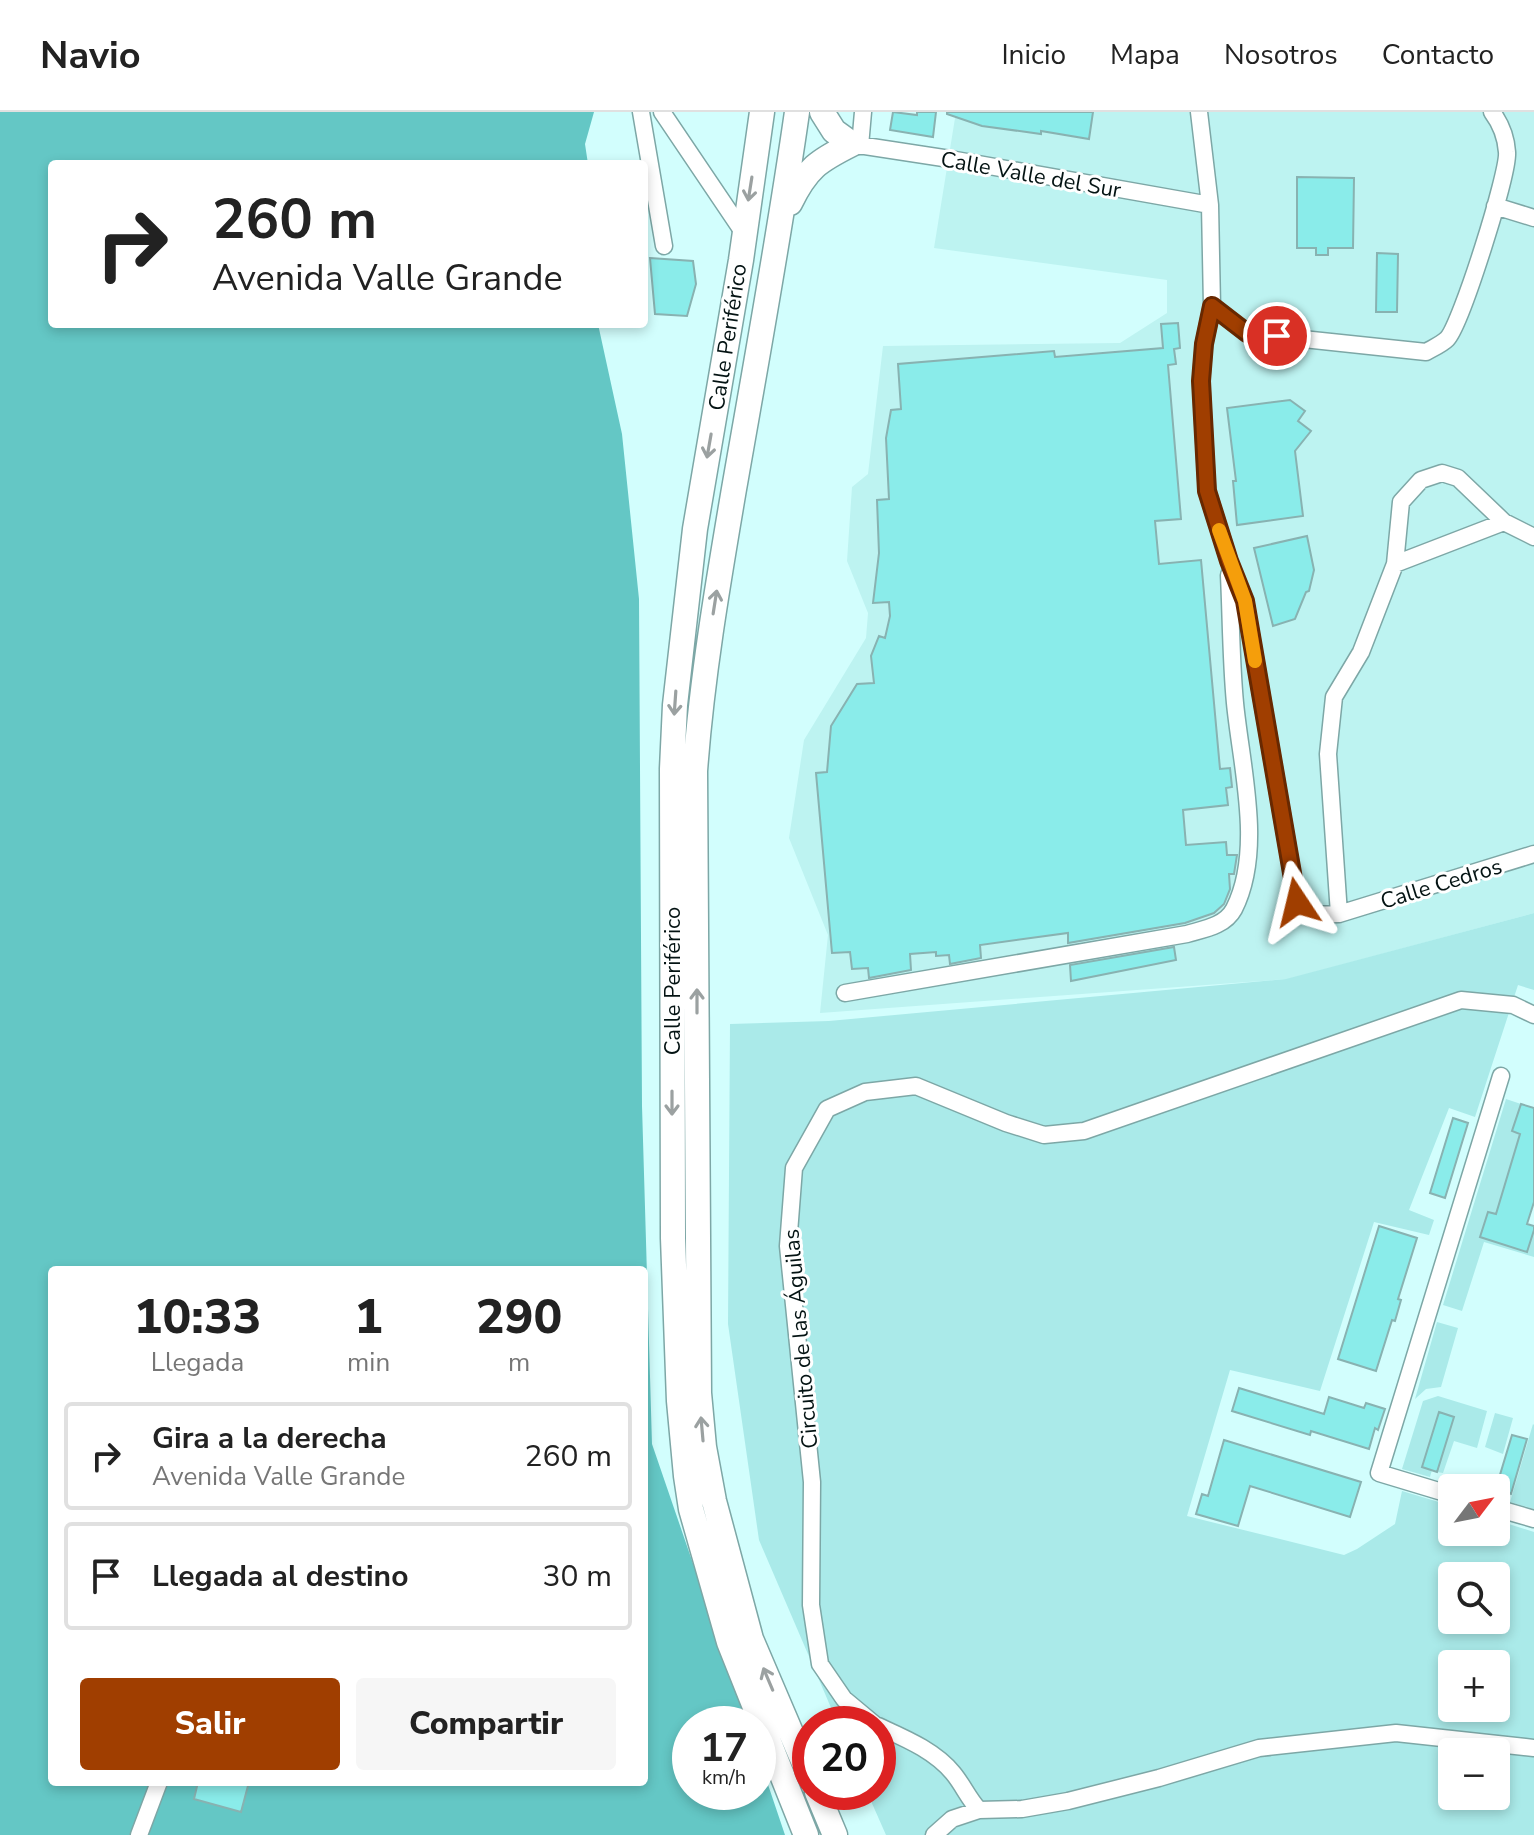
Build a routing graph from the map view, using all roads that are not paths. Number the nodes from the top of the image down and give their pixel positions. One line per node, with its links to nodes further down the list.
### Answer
1 (641, 112): 15 (street)
2 (662, 112): 14 (street)
3 (762, 112): 14 (highway, Calle Periférico, one-way to 14)
4 (797, 112): 12 (highway, Calle Periférico)
5 (822, 112): 9 (highway)
6 (863, 112): 9 (street)
7 (1199, 112): 10 (street, Calle Cedros)
8 (1492, 112): 11 (street)
9 (856, 145): 10 (street, Calle Valle del Sur); 12 (highway)
10 (1210, 205): 16 (street, Calle Cedros)
11 (1495, 206): 13 (street); 16 (street)
12 (782, 218): 31 (highway, Calle Periférico, one-way to 12)
13 (1534, 218)
14 (743, 232): 37 (highway, Calle Periférico, one-way to 37)
15 (664, 246)
16 (1212, 306): 19 (street, Calle Cedros)
17 (1504, 522): 18 (street); 20 (street); 20 (street)
18 (1534, 537)
19 (1229, 561): 22 (street, Calle Cedros); 23 (street)
20 (1395, 564): 22 (street)
21 (1534, 854): 22 (street, Calle Cedros)
22 (1339, 914)
23 (845, 993)
24 (1534, 1015): 29 (street, Circuito de las Águilas)
25 (1501, 1076): 26 (street)
26 (1438, 1491)
27 (1510, 1512): 28 (street)
28 (1534, 1519)
29 (853, 1706)
30 (896, 1734): 35 (street, Circuito de las Águilas)
31 (792, 1735)
32 (1534, 1748): 35 (street)
33 (157, 1786): 36 (street)
34 (825, 1810): 38 (highway)
35 (979, 1810): 39 (street)
36 (139, 1835)
37 (806, 1835)
38 (835, 1835)
39 (934, 1835)

